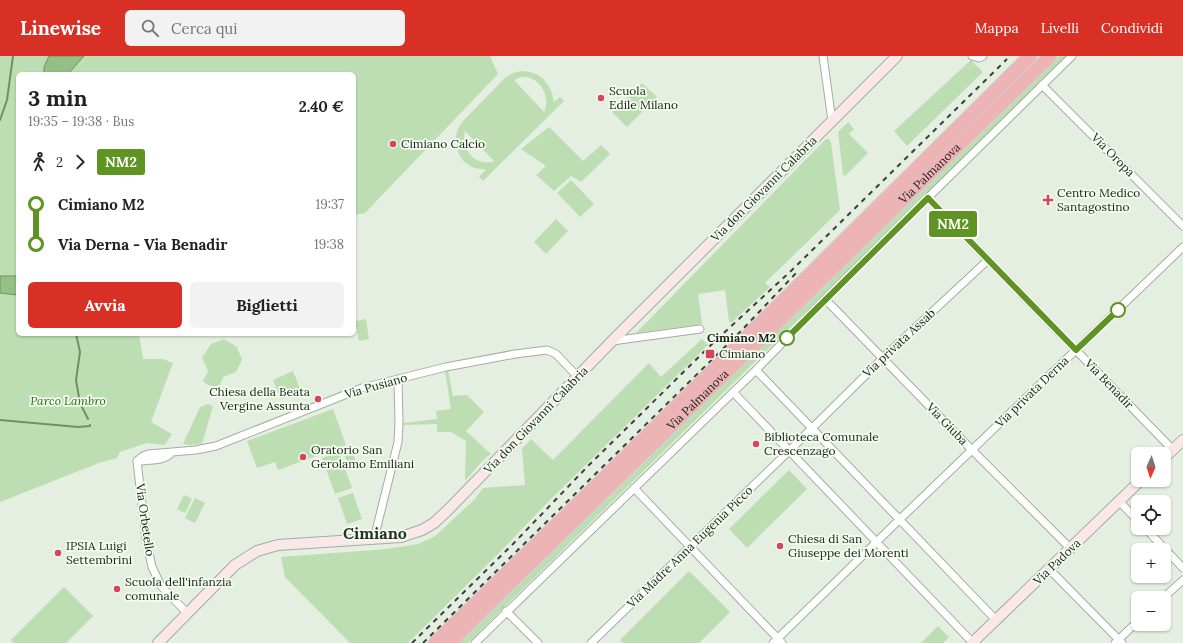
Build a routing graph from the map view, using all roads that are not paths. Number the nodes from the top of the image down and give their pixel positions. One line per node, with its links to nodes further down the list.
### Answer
1 (823, 56): 7 (street)
2 (897, 56): 7 (street, Via don Giovanni Calabria)
3 (1030, 56): 48 (highway, Via Palmanova)
4 (1050, 56): 49 (highway, Via Palmanova)
5 (1072, 56): 6 (street, Via Palmanova)
6 (1042, 85): 8 (street, Via Palmanova); 9 (street, Via Oropa)
7 (832, 121): 14 (street, Via don Giovanni Calabria)
8 (928, 198): 11 (street, Via Benadir); 12 (street, Via Palmanova)
9 (1183, 226)
10 (1183, 247): 15 (street, Via privata Derna)
11 (988, 260): 15 (street, Via Benadir); 16 (street, Via privata Assab)
12 (825, 299): 16 (street, Via Giuba); 17 (street, Via Palmanova)
13 (700, 329): 14 (street)
14 (612, 341): 18 (street, Via don Giovanni Calabria)
15 (1076, 350): 23 (street, Via privata Derna); 24 (street, Via Benadir)
16 (883, 358): 21 (street, Via privata Assab); 23 (street, Via Giuba)
17 (756, 370): 20 (street, Via Palmanova); 21 (street)
18 (578, 377): 19 (street, Via Pusiano); 33 (street, Via don Giovanni Calabria)
19 (398, 379): 26 (street, Via Pusiano); 33 (street)
20 (733, 392): 25 (street); 28 (street, Via Palmanova)
21 (811, 428): 25 (street, Via privata Assab); 31 (street)
22 (1183, 440): 24 (street)
23 (972, 450): 31 (street, Via privata Derna); 36 (street, Via Giuba)
24 (1173, 450)
25 (789, 451): 34 (street); 35 (street, Via Madre Anna Eugenia Picco)
26 (137, 462): 42 (street, Via Orbetello)
27 (1134, 487): 29 (street, Via Padova)
28 (634, 488): 35 (street); 41 (street, Via Palmanova)
29 (1119, 501): 30 (street); 36 (street, Via Padova)
30 (1131, 514)
31 (899, 520): 34 (street, Via privata Derna); 43 (street)
32 (1152, 535): 37 (street)
33 (374, 539): 42 (street, Via don Giovanni Calabria)
34 (877, 542): 45 (street, Via privata Derna); 53 (street)
35 (690, 546): 45 (street); 52 (street, Via Madre Anna Eugenia Picco)
36 (1071, 549): 38 (street, Via Padova)
37 (1183, 568)
38 (1049, 569): 43 (street, Via Padova); 46 (street)
39 (1183, 580): 40 (street)
40 (1171, 591)
41 (506, 611): 50 (street, Via Palmanova); 51 (street)
42 (188, 614): 47 (street, Via don Giovanni Calabria)
43 (996, 620): 53 (street, Via Padova)
44 (1131, 629): 46 (street)
45 (778, 641)
46 (1119, 642)
47 (158, 643)
48 (435, 643)
49 (449, 643)
50 (475, 643)
51 (538, 643)
52 (591, 643)
53 (973, 643)

